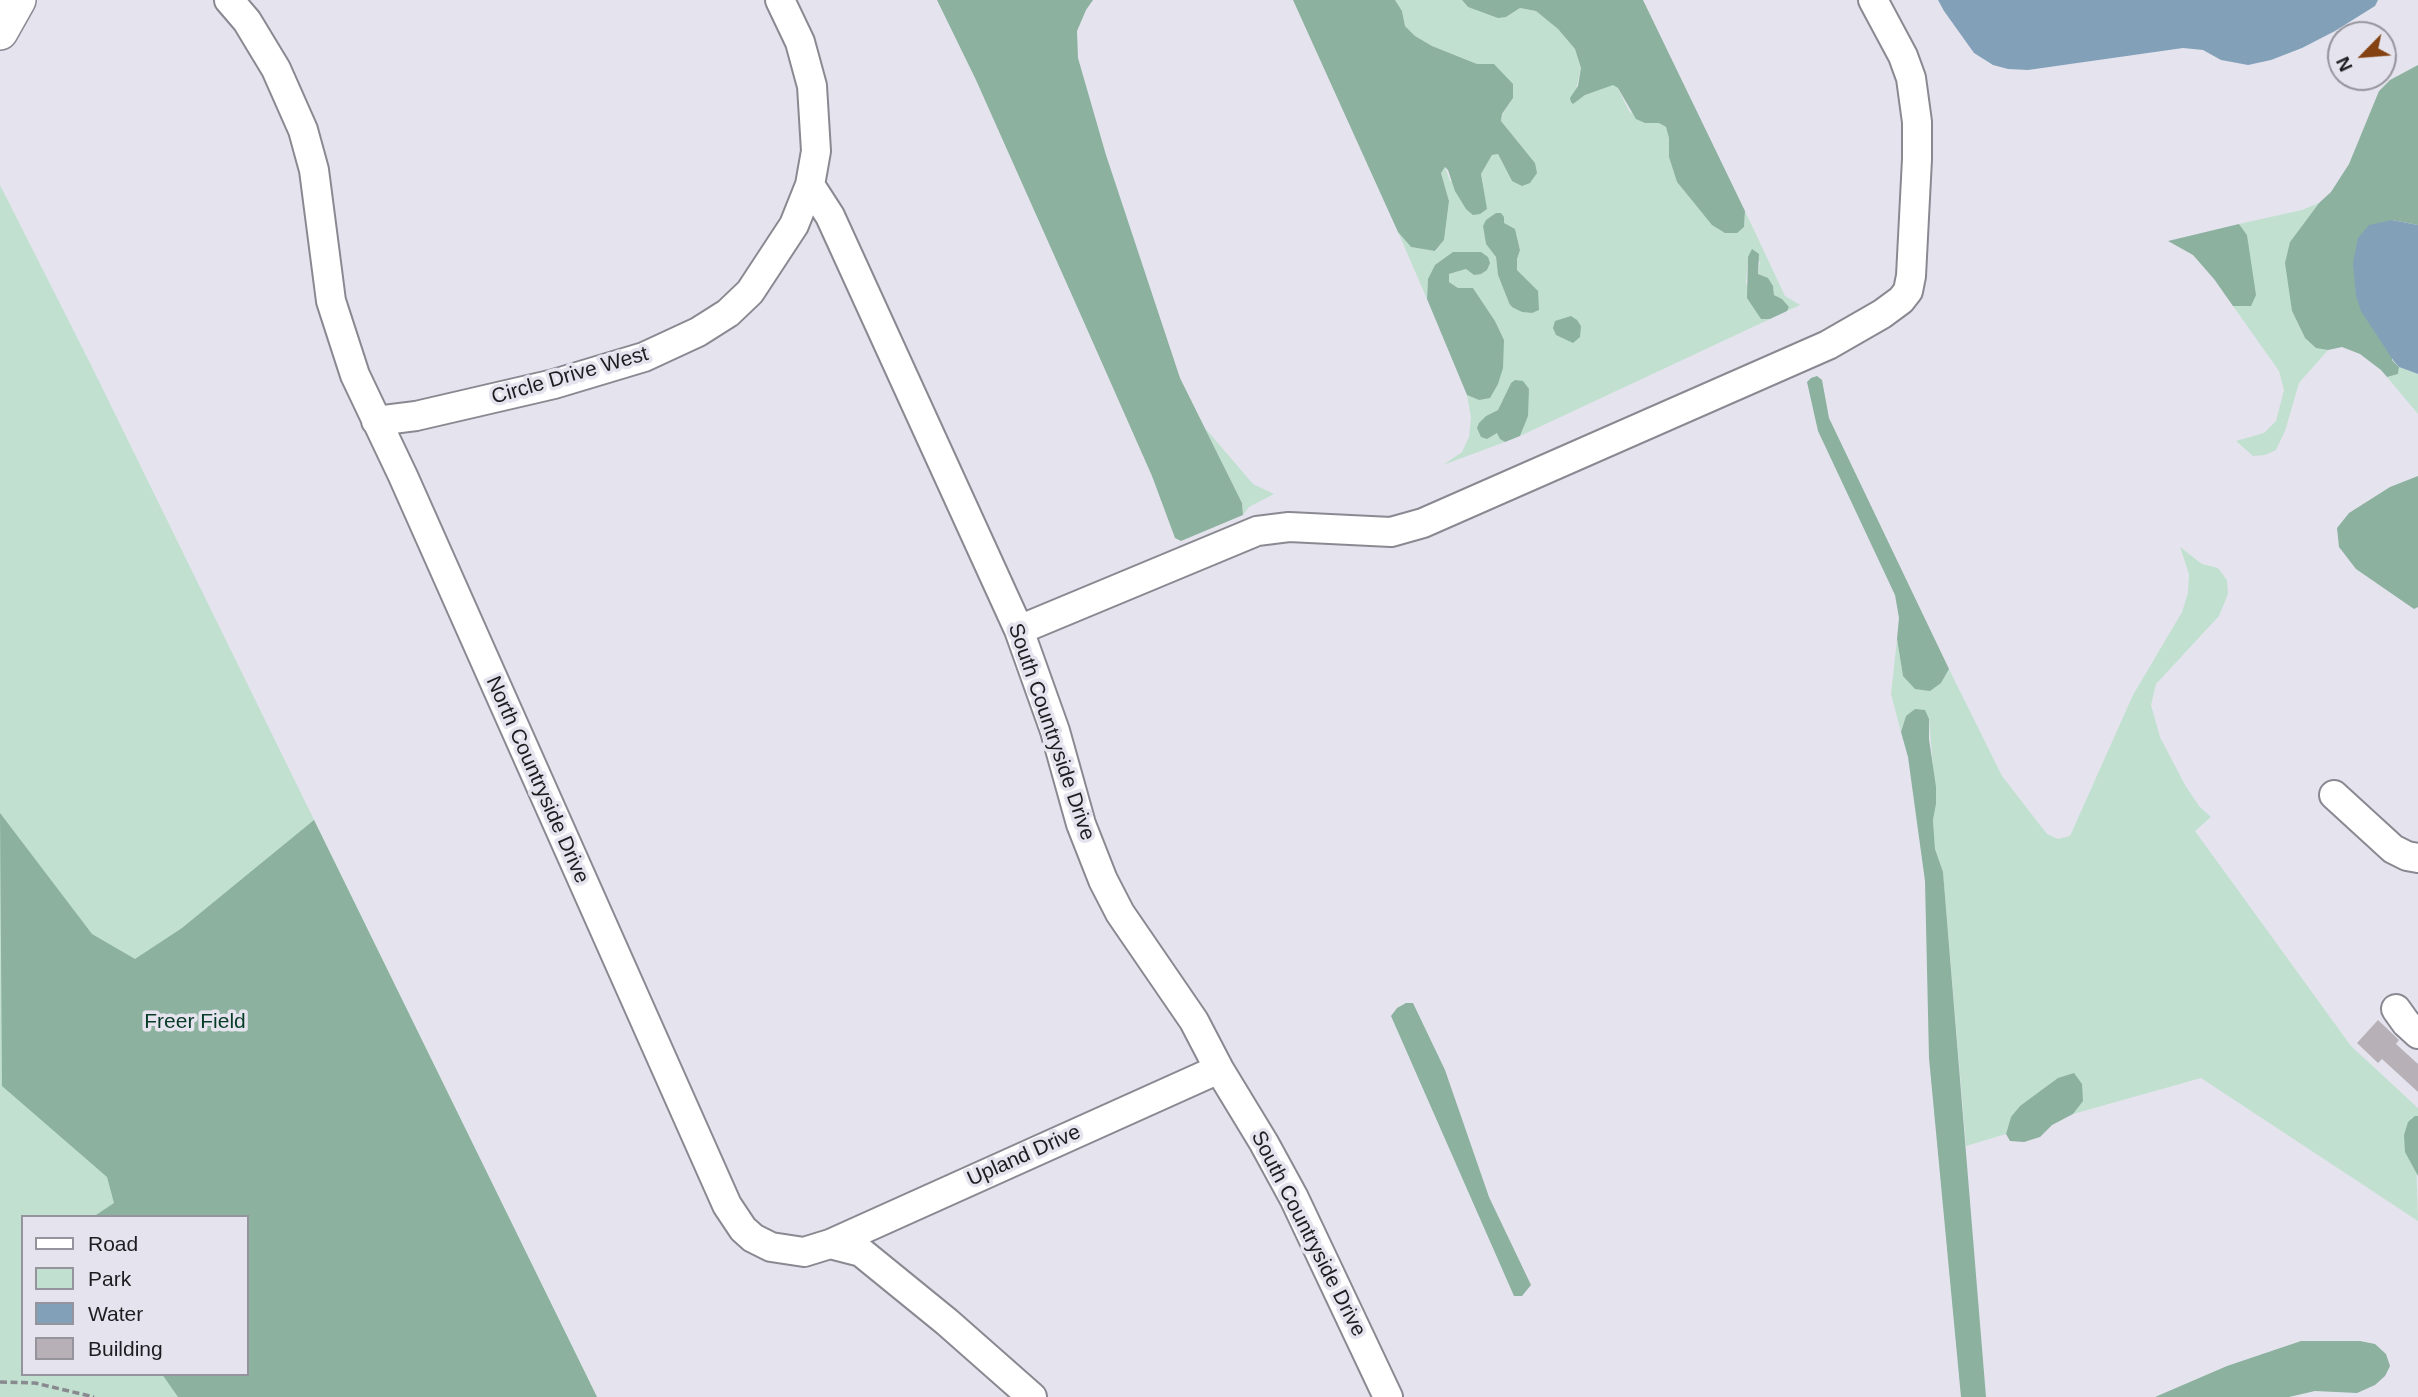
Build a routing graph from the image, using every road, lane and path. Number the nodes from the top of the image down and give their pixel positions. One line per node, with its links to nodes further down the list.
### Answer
1 (18, 0): 5 (main road)
2 (229, 0): 7 (street, North Countryside Drive)
3 (780, 0): 6 (street)
4 (1873, 0): 8 (street)
5 (0, 32)
6 (810, 185): 7 (street, Circle Drive West); 8 (street, South Countryside Drive)
7 (376, 421): 14 (street, North Countryside Drive)
8 (1019, 630): 13 (street, South Countryside Drive)
9 (2334, 795): 10 (street)
10 (2418, 858)
11 (2396, 1009): 12 (street)
12 (2418, 1034)
13 (1219, 1069): 14 (street, Upland Drive); 18 (street, South Countryside Drive)
14 (830, 1244): 17 (street)
15 (0, 1382): 16 (path)
16 (94, 1397)
17 (1032, 1397)
18 (1388, 1397)

